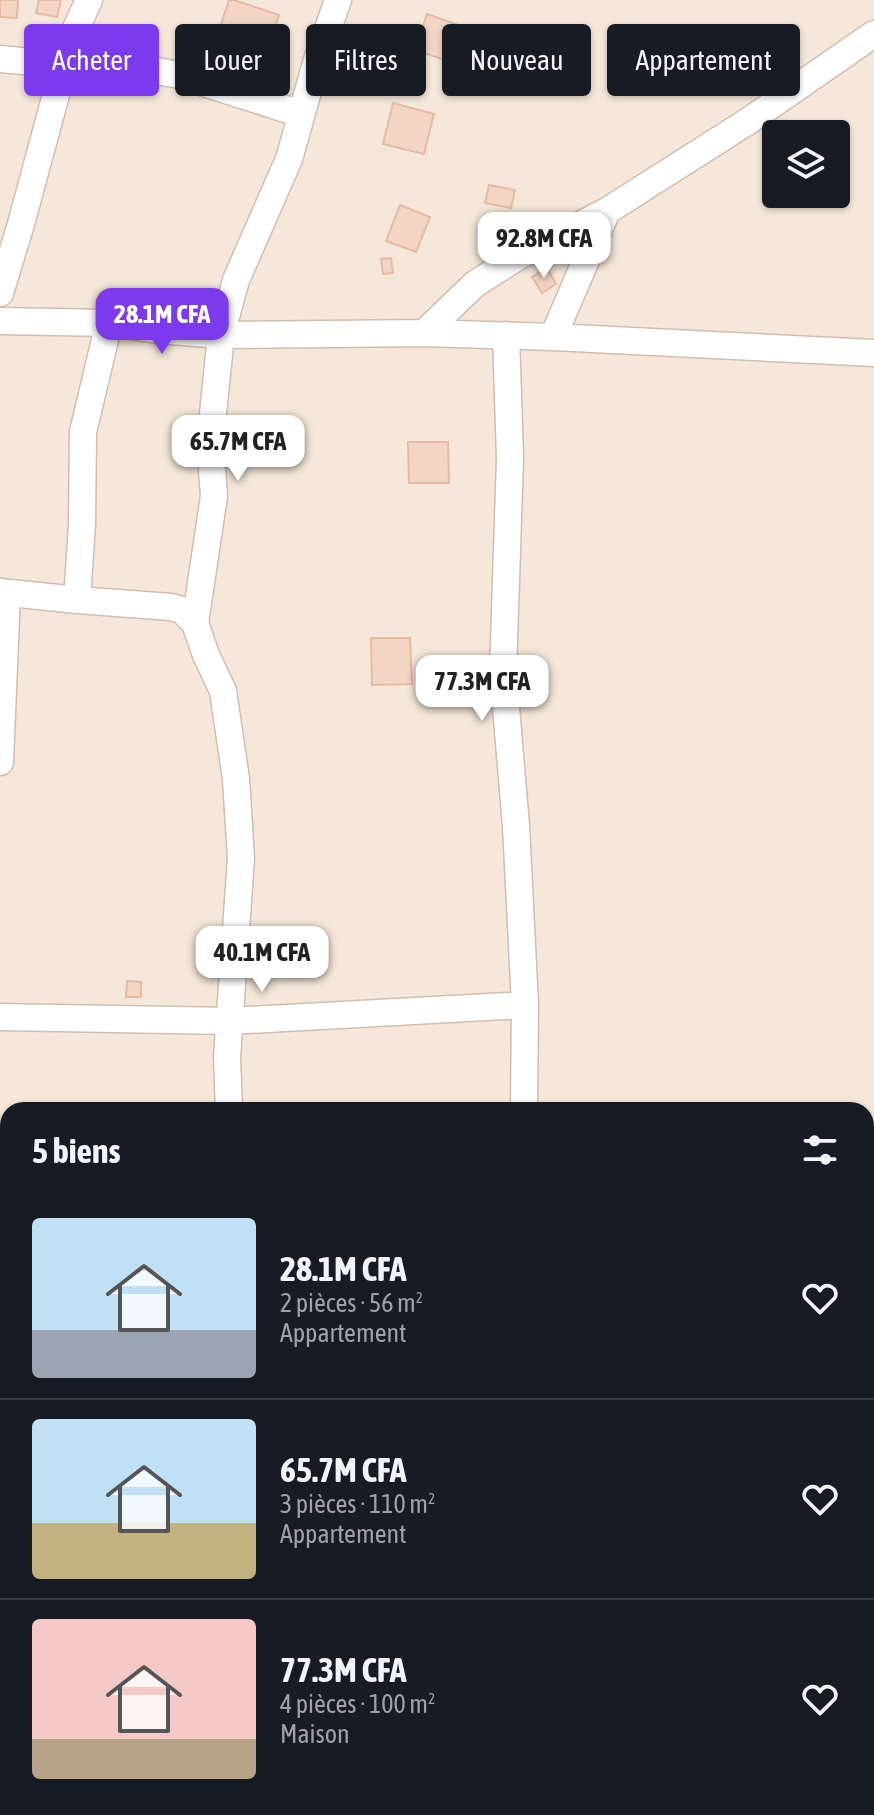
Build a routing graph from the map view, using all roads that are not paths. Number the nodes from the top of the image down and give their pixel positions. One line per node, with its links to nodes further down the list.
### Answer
1 (89, 0): 3 (street)
2 (338, 0): 9 (street)
3 (78, 24)
4 (874, 34): 10 (street)
5 (0, 59): 6 (street)
6 (24, 61)
7 (159, 72): 9 (street)
8 (56, 96): 11 (street)
9 (301, 114): 15 (street)
10 (607, 211): 14 (street); 17 (street)
11 (0, 293)
12 (0, 321): 13 (street)
13 (109, 323): 15 (street); 20 (street)
14 (424, 333): 15 (street); 16 (street)
15 (221, 335): 21 (street)
16 (506, 335): 17 (street); 23 (street)
17 (553, 337): 18 (street)
18 (874, 353)
19 (4, 592): 20 (street); 22 (street)
20 (77, 600): 21 (street)
21 (195, 623): 25 (street)
22 (0, 762)
23 (525, 1005): 25 (street); 27 (street)
24 (0, 1017): 25 (street)
25 (229, 1021): 26 (street)
26 (229, 1102)
27 (524, 1102)

